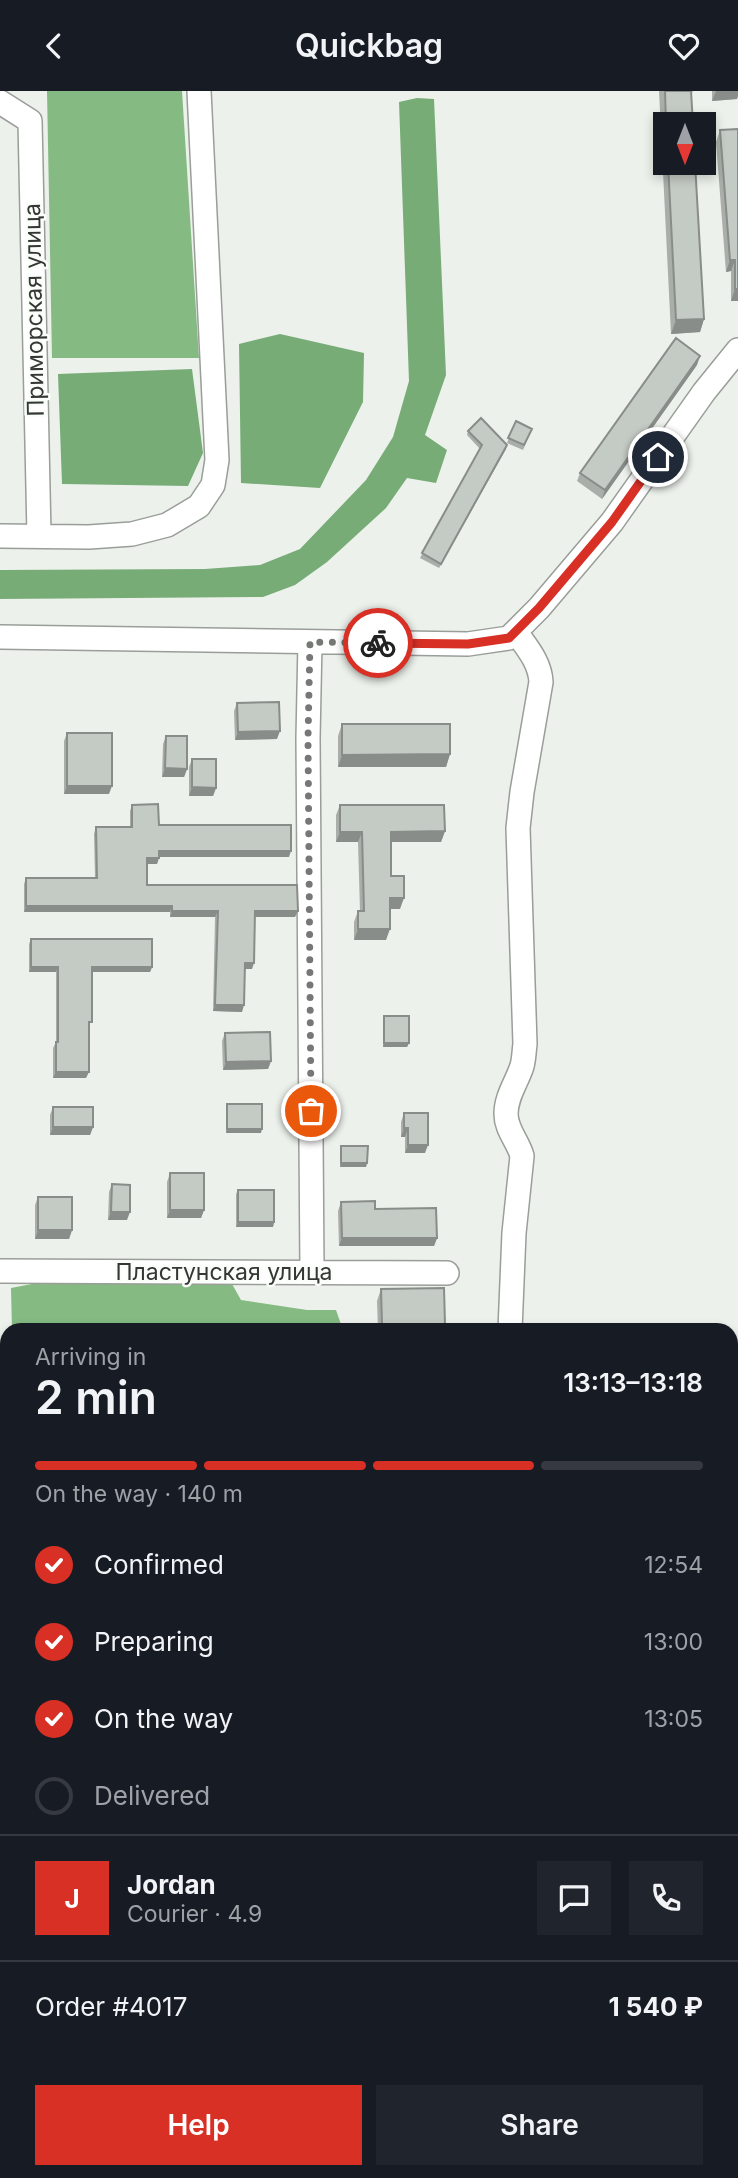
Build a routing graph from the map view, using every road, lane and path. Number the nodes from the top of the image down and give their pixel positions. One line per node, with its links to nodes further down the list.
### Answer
1 (199, 91): 4 (street)
2 (0, 102): 4 (street, Приморская улица)
3 (738, 350): 6 (street)
4 (38, 535): 5 (street)
5 (0, 536)
6 (516, 632): 8 (street); 12 (street)
7 (0, 637): 8 (street)
8 (310, 642): 10 (street)
9 (0, 1271): 10 (street, Пластунская улица)
10 (312, 1271): 11 (street, Пластунская улица)
11 (447, 1273)
12 (510, 1323)

